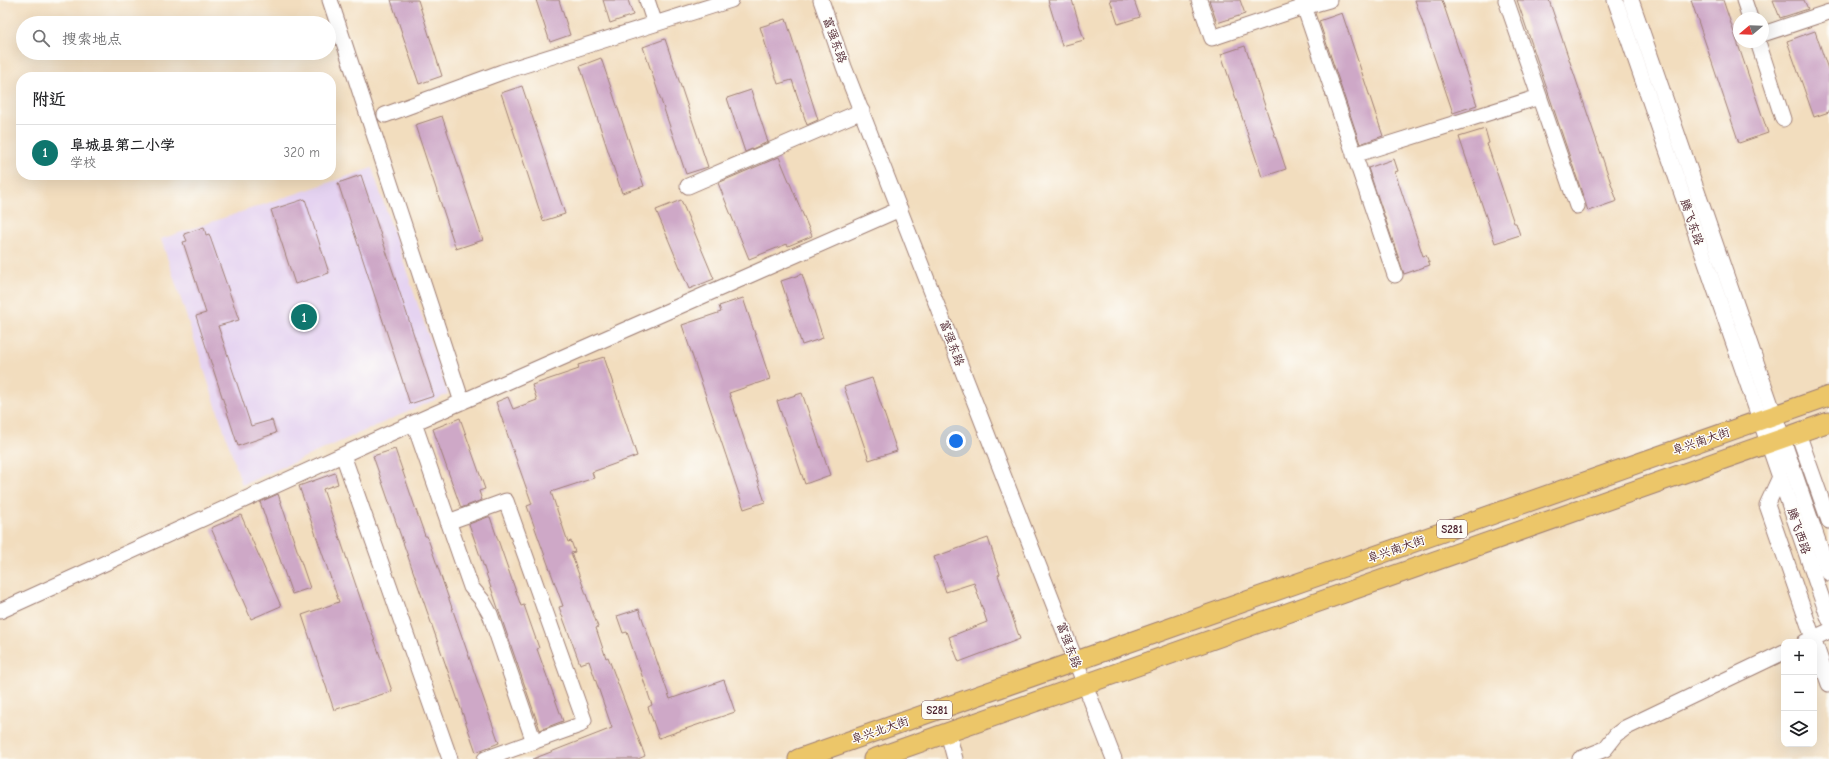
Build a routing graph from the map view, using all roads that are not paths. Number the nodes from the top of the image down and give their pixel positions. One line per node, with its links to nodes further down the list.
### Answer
1 (330, 0): 14 (street)
2 (647, 0): 16 (street)
3 (731, 0): 16 (street)
4 (821, 0): 20 (street, 富强东路)
5 (1199, 0): 11 (street)
6 (1329, 0): 11 (street)
7 (1506, 0): 19 (street)
8 (1615, 0): 30 (street, 腾飞东路)
9 (1631, 0): 30 (street, 腾飞东路)
10 (1744, 0): 12 (street)
11 (1303, 3): 23 (street)
12 (1748, 12)
13 (1829, 12): 17 (street)
14 (335, 16)
15 (336, 18): 29 (street)
16 (655, 24): 21 (street)
17 (1769, 32)
18 (1760, 48): 22 (street)
19 (1539, 97): 23 (street); 25 (street)
20 (862, 111): 24 (street); 26 (street, 富强东路)
21 (385, 115)
22 (1784, 119)
23 (1354, 155): 27 (street)
24 (688, 186)
25 (1577, 206)
26 (900, 209): 29 (street); 46 (street, 富强东路)
27 (1395, 275)
28 (1829, 396): 30 (main road, 阜兴南大街 / S281)
29 (462, 402): 32 (street)
30 (1767, 418): 33 (street, 腾飞东路); 46 (main road, 阜兴南大街 / S281)
31 (1829, 422): 33 (main road, 阜兴南大街 / S281)
32 (414, 423): 34 (street); 37 (street)
33 (1783, 438): 35 (street, 腾飞西路); 36 (street); 38 (street, 腾飞西路); 47 (main road, 阜兴南大街 / S281)
34 (343, 455): 39 (street); 51 (street)
35 (1780, 477): 40 (street, 腾飞西路); 42 (street)
36 (1829, 521)
37 (448, 522): 50 (street); 50 (street)
38 (1829, 573)
39 (0, 611)
40 (1829, 619)
41 (1829, 631): 43 (street)
42 (1809, 639)
43 (1811, 639)
44 (1781, 653): 57 (street)
45 (1817, 658): 48 (street)
46 (1076, 662): 47 (street, 富强东路); 53 (main road, 阜兴北大街 / S281)
47 (1085, 684): 49 (main road, 阜兴北大街 / S281); 56 (street, 富强东路)
48 (1829, 684)
49 (948, 733): 54 (main road, 阜兴北大街 / S281); 55 (street)
50 (534, 742): 52 (street)
51 (450, 759)
52 (485, 759)
53 (798, 759)
54 (873, 759)
55 (955, 759)
56 (1114, 759)
57 (1580, 759)

